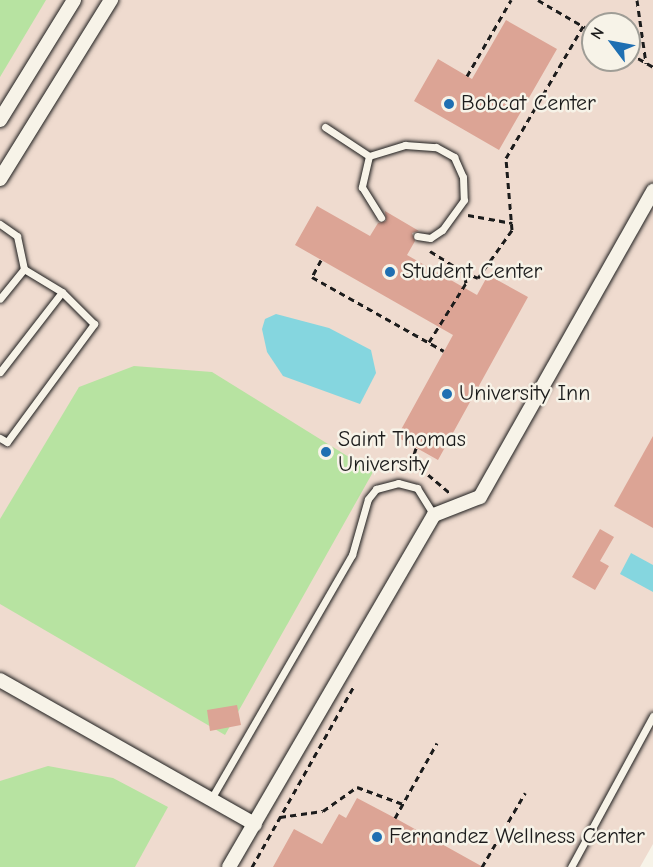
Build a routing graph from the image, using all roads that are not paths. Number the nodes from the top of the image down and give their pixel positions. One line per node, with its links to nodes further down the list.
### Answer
1 (74, 0): 3 (street)
2 (111, 0): 6 (street)
3 (0, 120)
4 (325, 127): 5 (lane)
5 (369, 156): 8 (lane); 10 (lane)
6 (0, 179)
7 (653, 191): 16 (street)
8 (381, 218)
9 (0, 224): 11 (lane)
10 (417, 236)
11 (24, 269): 12 (lane); 13 (lane)
12 (62, 292): 14 (lane); 15 (lane)
13 (0, 299)
14 (0, 372)
15 (0, 438)
16 (434, 515): 19 (lane); 20 (street)
17 (0, 680): 19 (street)
18 (653, 716): 22 (lane)
19 (212, 799): 20 (street)
20 (255, 824): 21 (street)
21 (230, 867)
22 (571, 867)

